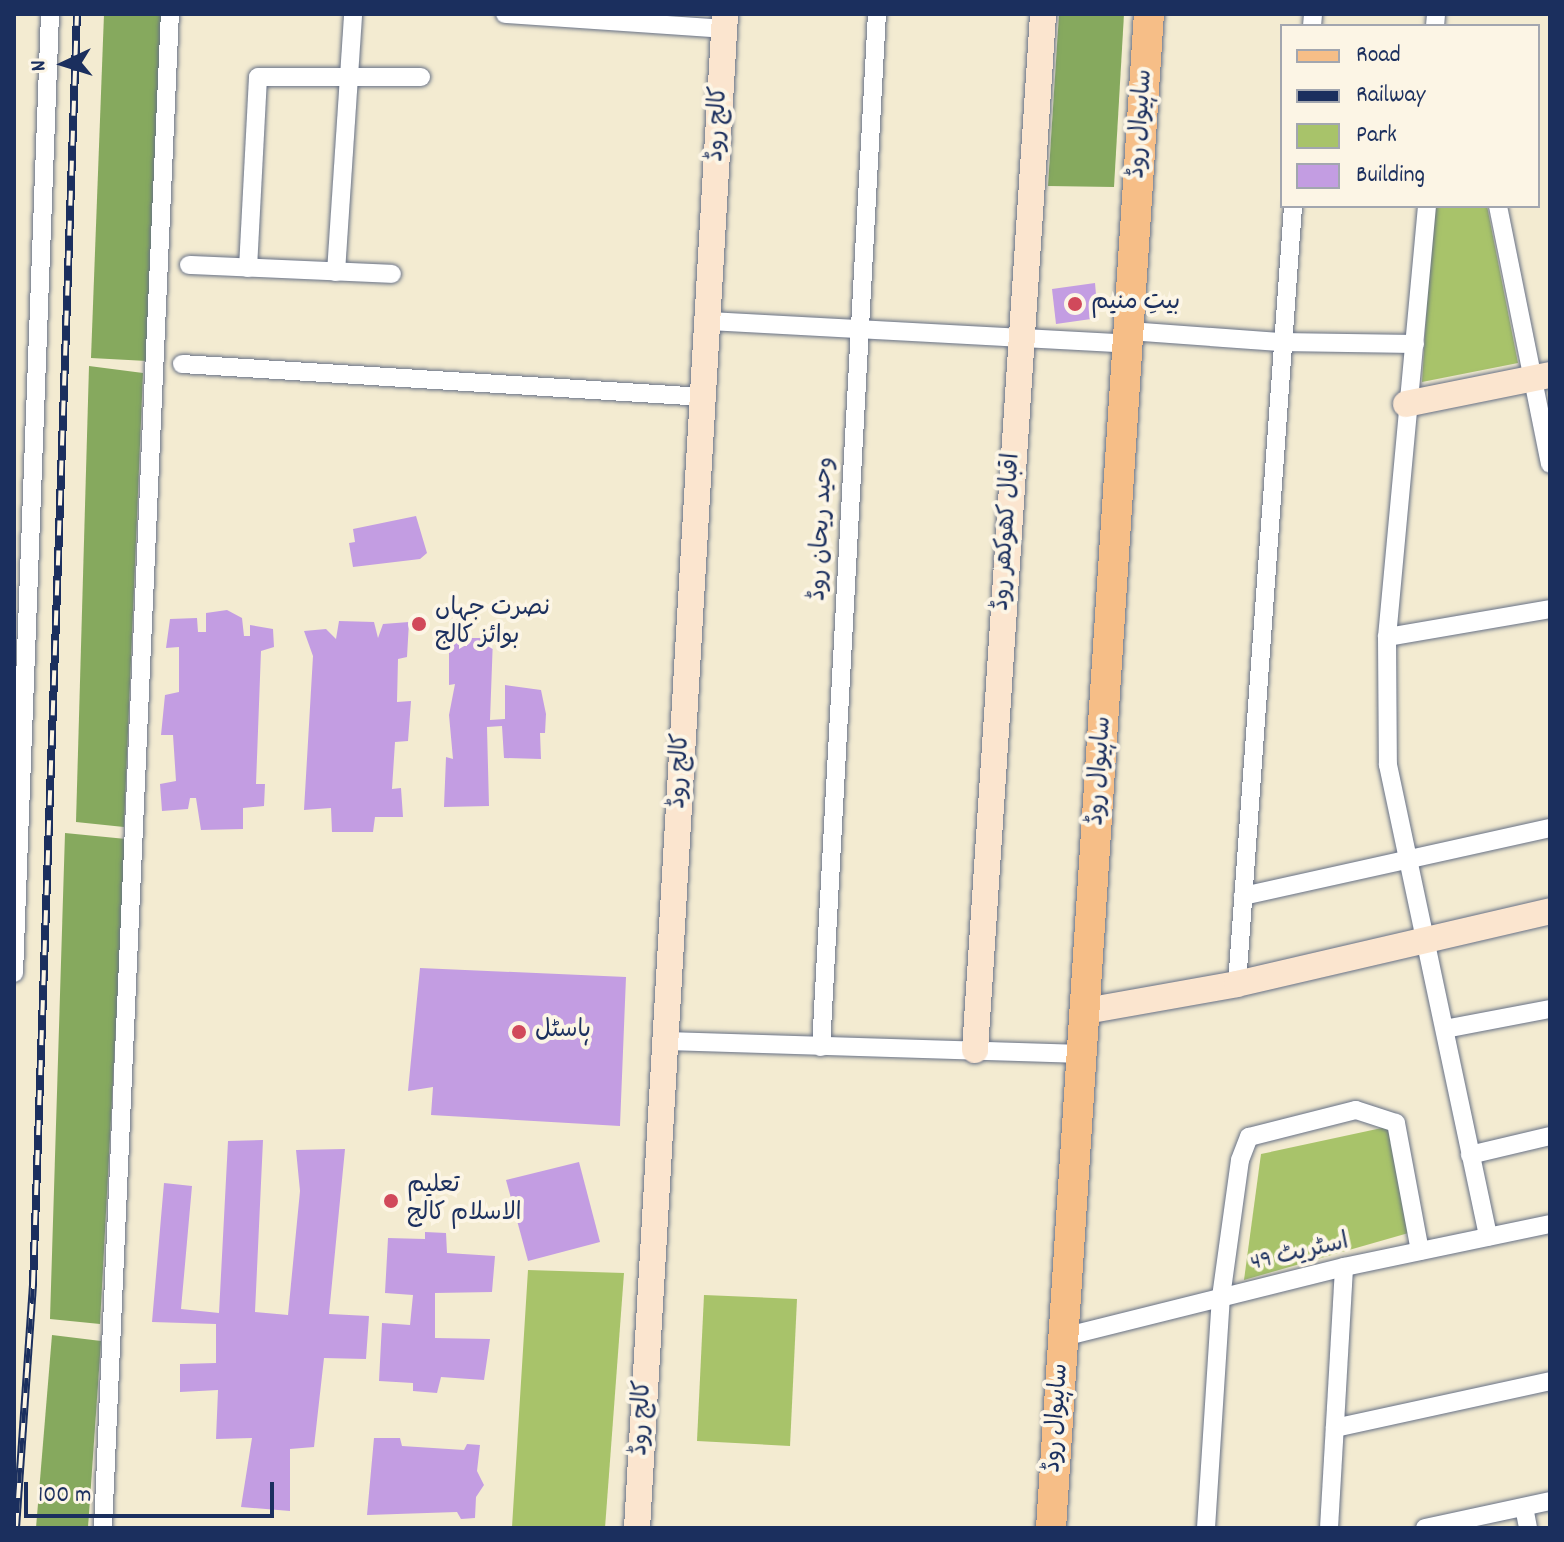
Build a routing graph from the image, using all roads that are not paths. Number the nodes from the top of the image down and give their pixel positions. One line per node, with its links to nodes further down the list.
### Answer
1 (50, 14): 29 (street)
2 (170, 14): 60 (street)
3 (353, 14): 9 (street)
4 (505, 14): 8 (street)
5 (877, 14): 19 (street, وحید ریحان روڈ)
6 (1043, 14): 21 (street, اقبال کھوکھر روڈ)
7 (1149, 14): 20 (main road, ساہیوال روڈ)
8 (724, 22): 18 (street, کالج روڈ)
9 (349, 76): 10 (street); 15 (street); 16 (street)
10 (421, 77)
11 (1293, 208): 22 (street)
12 (1427, 208): 23 (street)
13 (1499, 208): 25 (street)
14 (189, 265): 15 (street)
15 (248, 268): 16 (street)
16 (336, 272): 17 (street)
17 (392, 274)
18 (709, 321): 19 (street); 26 (street, کالج روڈ)
19 (857, 333): 21 (street); 45 (street, وحید ریحان روڈ)
20 (1129, 338): 21 (street); 22 (street); 42 (main road, ساہیوال روڈ)
21 (1021, 340): 46 (street, اقبال کھوکھر روڈ)
22 (1280, 342): 23 (street); 36 (street)
23 (1415, 344): 27 (street)
24 (182, 364): 26 (street)
25 (1542, 377): 27 (street); 28 (street)
26 (703, 397): 44 (street, کالج روڈ)
27 (1406, 404): 32 (street)
28 (1550, 464)
29 (32, 545): 30 (street); 35 (street)
30 (14, 557)
31 (1550, 609): 32 (street)
32 (1387, 637): 34 (street)
33 (1550, 828): 34 (street)
34 (1407, 859): 36 (street); 38 (street)
35 (16, 896): 39 (street)
36 (1243, 896): 40 (street)
37 (1550, 911): 38 (street)
38 (1425, 939): 40 (street); 43 (street)
39 (14, 973)
40 (1237, 984): 42 (street)
41 (1550, 1009): 43 (street)
42 (1086, 1011): 47 (main road, ساہیوال روڈ)
43 (1445, 1029): 49 (street)
44 (668, 1041): 45 (street); 61 (street, کالج روڈ)
45 (821, 1047): 46 (street)
46 (975, 1050): 47 (street)
47 (1082, 1054): 55 (main road, ساہیوال روڈ)
48 (1550, 1136): 49 (street)
49 (1470, 1155): 51 (street)
50 (1550, 1224): 51 (street, اسٹریٹ 49)
51 (1488, 1237): 52 (street, اسٹریٹ 49)
52 (1420, 1251): 53 (street, اسٹریٹ 49); 54 (street)
53 (1344, 1267): 54 (street, اسٹریٹ 49); 57 (street)
54 (1221, 1297): 55 (street, اسٹریٹ 49); 63 (street)
55 (1063, 1337): 62 (main road, ساہیوال روڈ)
56 (1550, 1381): 57 (street)
57 (1335, 1428): 64 (street)
58 (1550, 1501): 59 (street)
59 (1524, 1507): 65 (street); 66 (street)
60 (103, 1528)
61 (637, 1528)
62 (1051, 1528)
63 (1206, 1528)
64 (1329, 1528)
65 (1425, 1528)
66 (1528, 1528)

